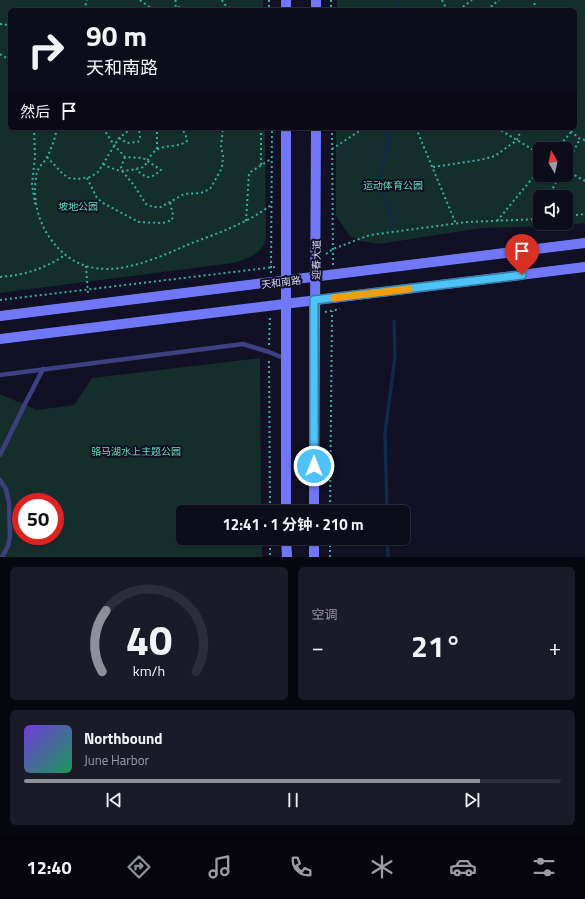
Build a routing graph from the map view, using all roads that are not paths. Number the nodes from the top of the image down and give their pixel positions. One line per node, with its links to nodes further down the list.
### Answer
1 (286, 130): 6 (street)
2 (316, 130): 5 (street, 迎春大道)
3 (585, 243): 5 (street, 天和南路)
4 (585, 267): 7 (street)
5 (316, 277): 6 (street, 天和南路); 7 (street, 迎春大道)
6 (286, 281): 8 (street); 9 (street, 天和南路)
7 (314, 300): 8 (street); 17 (street, 迎春大道)
8 (286, 304): 10 (street); 11 (street)
9 (0, 316)
10 (0, 339)
11 (286, 359): 12 (lane); 16 (street)
12 (43, 369): 13 (lane); 14 (lane)
13 (0, 375)
14 (0, 455)
15 (0, 480): 20 (lane)
16 (286, 505)
17 (314, 505)
18 (286, 545): 21 (street)
19 (314, 545): 22 (street)
20 (2, 557)
21 (286, 557)
22 (314, 557)

